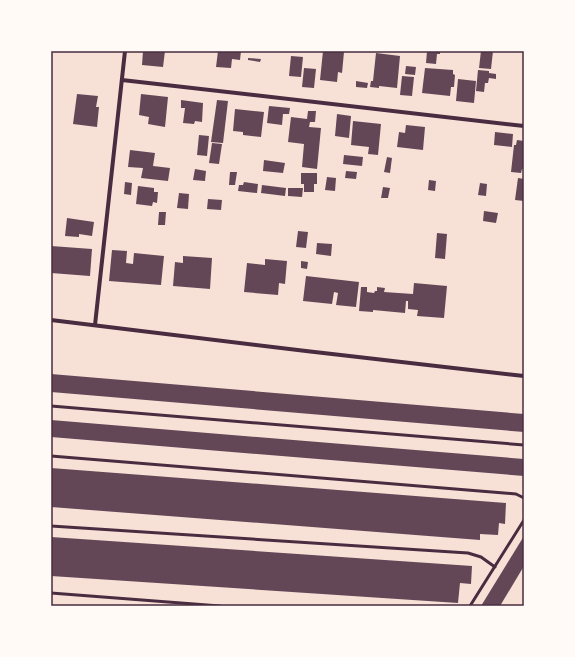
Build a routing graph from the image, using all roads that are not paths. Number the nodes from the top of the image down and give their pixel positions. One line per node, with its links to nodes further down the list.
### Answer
1 (125, 51): 2 (street)
2 (122, 80): 3 (street); 5 (street)
3 (524, 126)
4 (51, 320): 5 (street)
5 (95, 325): 6 (street)
6 (524, 376)
7 (51, 406): 8 (lane)
8 (524, 444)
9 (51, 456): 10 (lane)
10 (523, 500)
11 (524, 520): 13 (lane)
12 (51, 526): 13 (lane)
13 (495, 567): 16 (lane)
14 (51, 593): 15 (lane)
15 (220, 606)
16 (470, 606)

